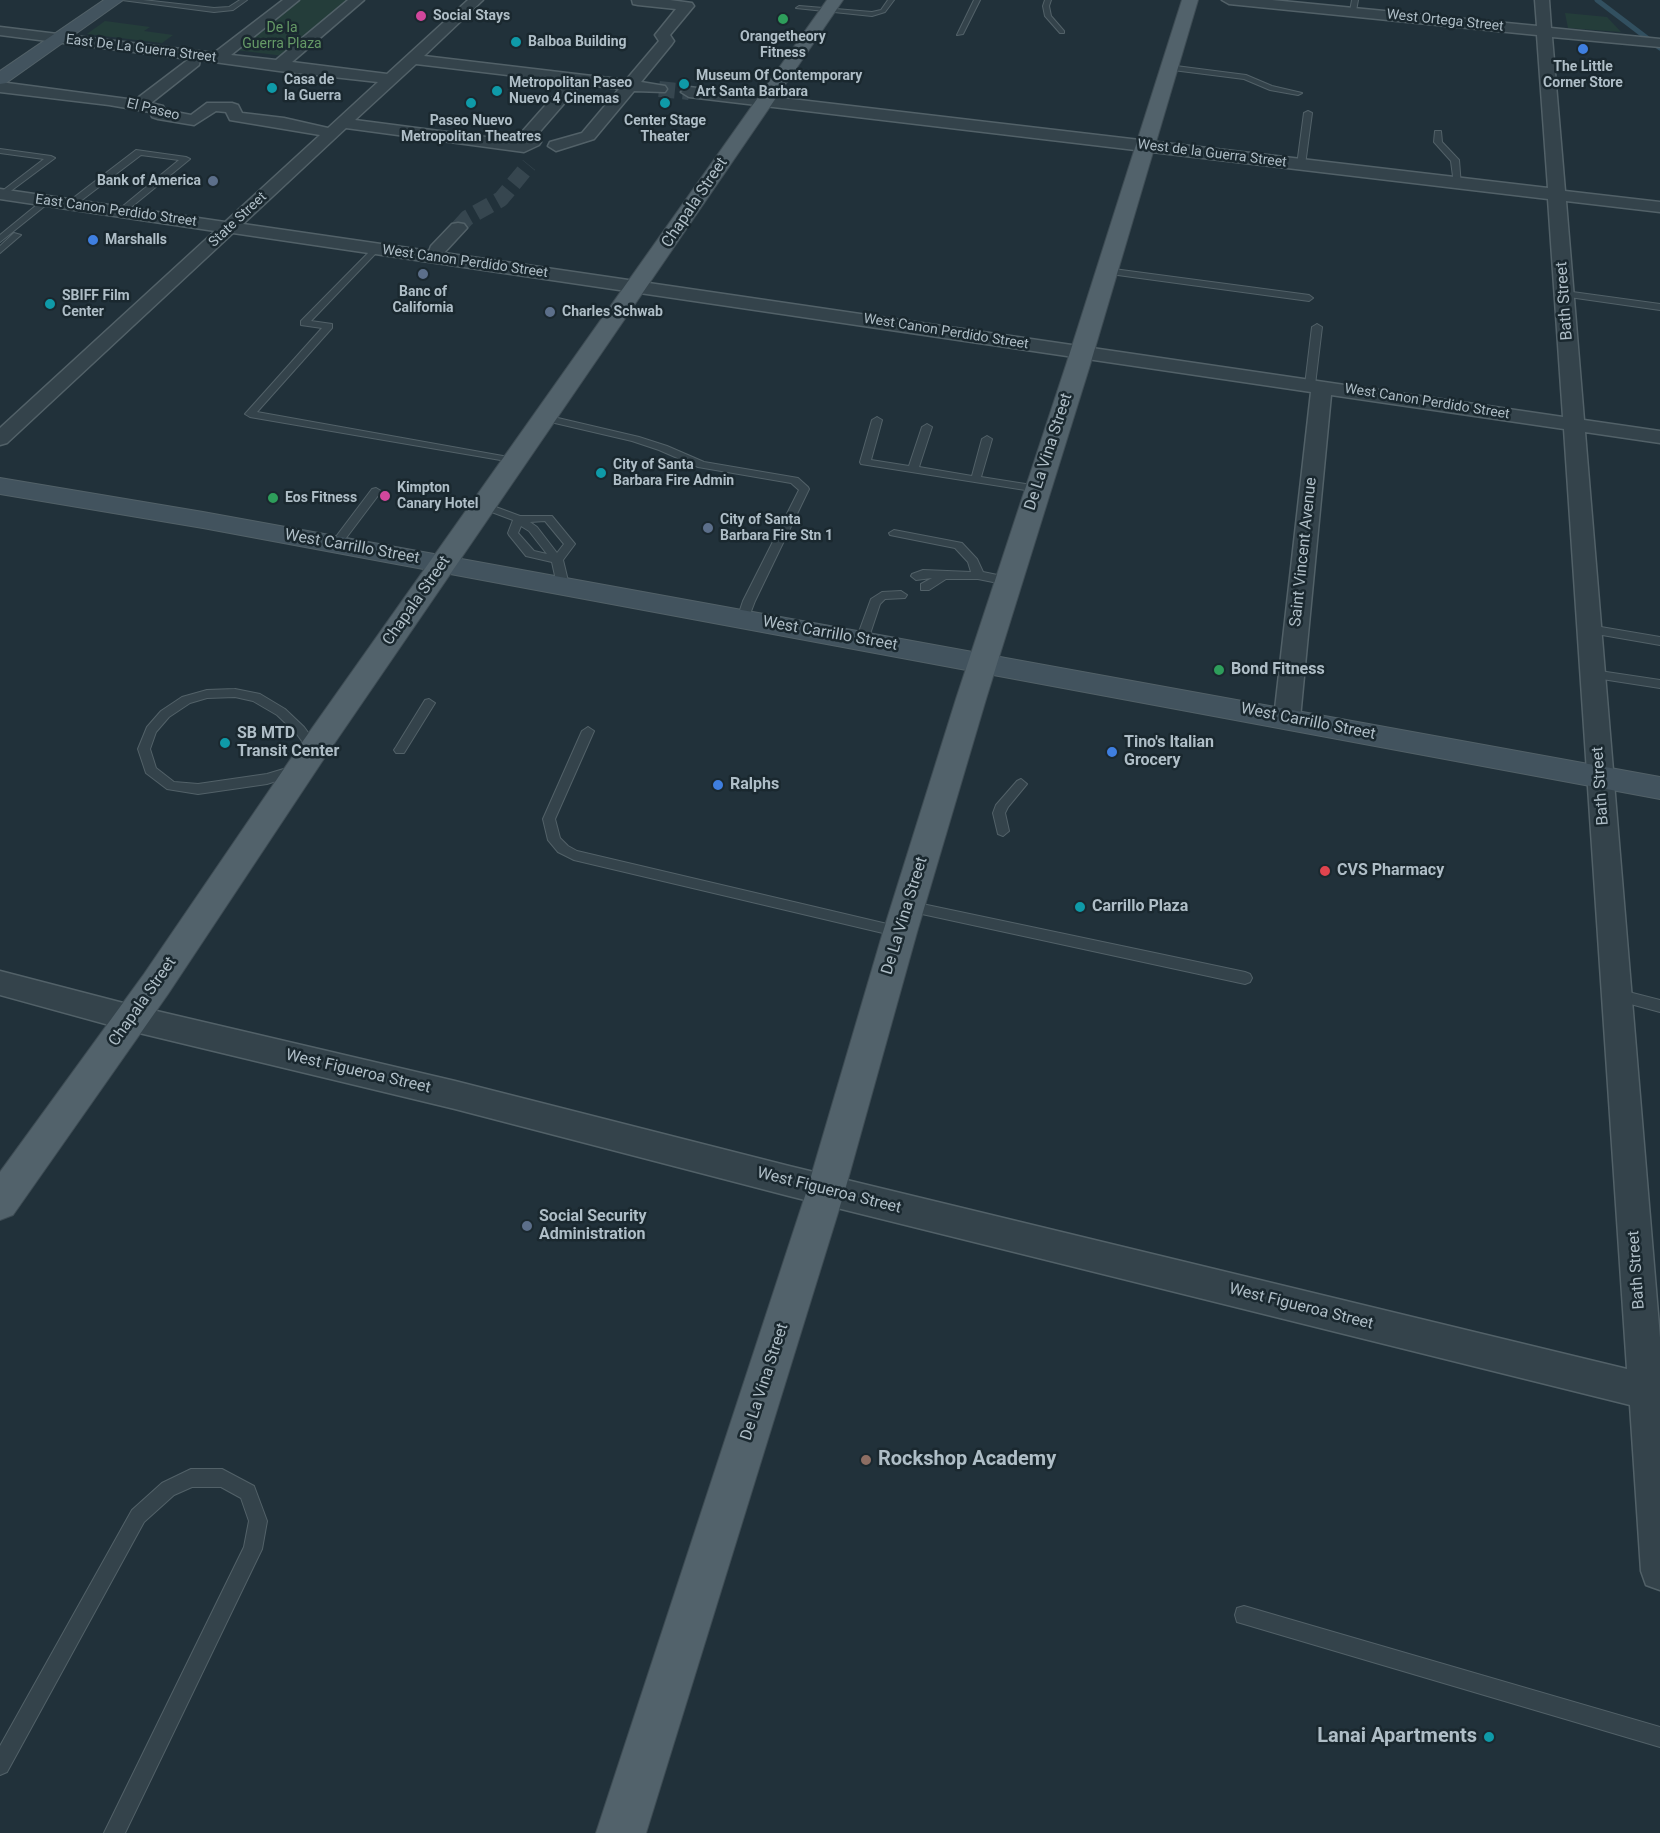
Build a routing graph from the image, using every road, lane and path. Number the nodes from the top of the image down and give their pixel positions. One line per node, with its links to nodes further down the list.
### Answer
1 (116, 0): 20 (main road)
2 (125, 0): 3 (lane)
3 (244, 0)
4 (292, 0): 22 (street)
5 (357, 0): 25 (street)
6 (476, 0): 23 (street, State Street)
7 (891, 0): 14 (lane)
8 (977, 0): 19 (lane)
9 (1048, 0): 18 (lane)
10 (1190, 0): 26 (main road, De La Vina Street)
11 (1229, 0): 15 (street, West Ortega Street)
12 (1542, 0): 17 (street, Bath Street)
13 (638, 1): 30 (street)
14 (827, 6): 14 (lane); 35 (main road, Chapala Street)
15 (1354, 6): 17 (street, West Ortega Street)
16 (0, 31): 20 (street, East De La Guerra Street)
17 (1545, 31): 21 (street, West Ortega Street); 46 (street, Bath Street)
18 (1062, 32)
19 (959, 34)
20 (58, 39): 22 (street, East De La Guerra Street); 27 (main road)
21 (1660, 43)
22 (217, 58): 25 (street, East De La Guerra Street)
23 (412, 59): 28 (street, State Street); 29 (street)
24 (194, 62): 36 (street)
25 (279, 66): 28 (street, East De La Guerra Street)
26 (1168, 67): 34 (lane); 40 (main road, De La Vina Street)
27 (0, 79)
28 (390, 79): 38 (street, State Street)
29 (577, 79): 30 (street); 41 (street)
30 (630, 85): 32 (street); 41 (street)
31 (0, 87): 36 (street, El Paseo)
32 (659, 89)
33 (689, 92): 35 (street, West de la Guerra Street)
34 (1298, 93)
35 (764, 101): 40 (street, West de la Guerra Street); 59 (main road, Chapala Street)
36 (137, 106): 38 (street, El Paseo)
37 (1308, 113): 43 (lane)
38 (337, 128): 41 (street); 52 (street, State Street)
39 (1438, 133): 44 (lane)
40 (1144, 146): 43 (street, West de la Guerra Street); 58 (main road, De La Vina Street)
41 (539, 150)
42 (0, 151): 45 (lane)
43 (1301, 165): 44 (street, West de la Guerra Street)
44 (1458, 184): 46 (street, West de la Guerra Street)
45 (2, 194): 47 (street, East Canon Perdido Street)
46 (1557, 195): 49 (street, West de la Guerra Street); 60 (street, Bath Street)
47 (47, 201): 48 (street, East Canon Perdido Street); 51 (lane)
48 (71, 204): 50 (street, East Canon Perdido Street); 50 (lane)
49 (1660, 207)
50 (121, 212): 52 (street, East Canon Perdido Street)
51 (20, 223): 54 (lane); 56 (lane)
52 (231, 228): 55 (street, West Canon Perdido Street); 71 (street, State Street)
53 (458, 228): 57 (street)
54 (0, 239)
55 (375, 249): 59 (street, West Canon Perdido Street); 73 (lane)
56 (0, 250)
57 (437, 250)
58 (1106, 271): 61 (lane); 64 (main road, De La Vina Street)
59 (637, 287): 64 (street, West Canon Perdido Street); 66 (main road, Chapala Street)
60 (1564, 294): 62 (lane); 68 (street, Bath Street)
61 (1309, 298)
62 (1660, 307)
63 (1317, 327): 65 (lane)
64 (1082, 352): 65 (street, West Canon Perdido Street); 77 (main road, De La Vina Street)
65 (1316, 386): 68 (street, West Canon Perdido Street); 101 (street, Saint Vincent Avenue)
66 (545, 418): 73 (main road, Chapala Street); 93 (lane)
67 (877, 420): 74 (lane)
68 (1574, 424): 70 (street, West Canon Perdido Street); 94 (street, Bath Street)
69 (927, 427): 74 (lane)
70 (1660, 437)
71 (0, 439)
72 (987, 439): 75 (lane)
73 (514, 461): 79 (main road, Chapala Street)
74 (913, 470): 75 (lane)
75 (975, 478): 77 (lane)
76 (0, 486): 82 (main road, West Carrillo Street)
77 (1038, 489): 88 (main road, De La Vina Street)
78 (376, 491): 82 (lane)
79 (484, 506): 80 (lane); 83 (main road, Chapala Street)
80 (519, 519): 84 (lane); 84 (lane); 84 (lane)
81 (894, 533): 85 (lane)
82 (336, 544): 83 (main road, West Carrillo Street)
83 (443, 564): 84 (main road, West Carrillo Street); 104 (main road, Chapala Street)
84 (560, 573): 93 (main road, West Carrillo Street)
85 (978, 575): 87 (lane); 88 (lane)
86 (916, 576): 87 (lane)
87 (944, 576): 90 (lane)
88 (1008, 580): 97 (main road, De La Vina Street)
89 (892, 584): 91 (lane)
90 (925, 587)
91 (882, 596): 92 (lane); 95 (lane)
92 (901, 596)
93 (743, 619): 95 (main road, West Carrillo Street)
94 (1589, 629): 96 (lane); 98 (street, Bath Street)
95 (862, 640): 97 (main road, West Carrillo Street)
96 (1660, 641)
97 (982, 662): 101 (main road, West Carrillo Street); 109 (main road, De La Vina Street)
98 (1593, 674): 99 (lane); 105 (street, Bath Street)
99 (1660, 684)
100 (429, 703): 103 (lane)
101 (1287, 718): 105 (main road, West Carrillo Street)
102 (588, 731): 109 (lane)
103 (400, 750)
104 (308, 759): 104 (lane); 114 (main road, Chapala Street)
105 (1600, 777): 107 (main road, West Carrillo Street); 112 (street, Bath Street)
106 (1021, 784): 108 (lane)
107 (1660, 788)
108 (1003, 831)
109 (904, 919): 110 (lane); 115 (main road, De La Vina Street)
110 (1245, 978)
111 (0, 983): 114 (street, West Figueroa Street)
112 (1617, 995): 113 (lane); 117 (street, Bath Street)
113 (1660, 1006)
114 (131, 1018): 115 (street, West Figueroa Street); 116 (main road, Chapala Street)
115 (826, 1190): 117 (street, West Figueroa Street); 123 (main road, De La Vina Street)
116 (0, 1203)
117 (1654, 1393): 118 (street, Bath Street)
118 (1660, 1571)
119 (1244, 1615): 120 (lane)
120 (1660, 1737)
121 (0, 1765): 122 (lane)
122 (114, 1833)
123 (621, 1833)

